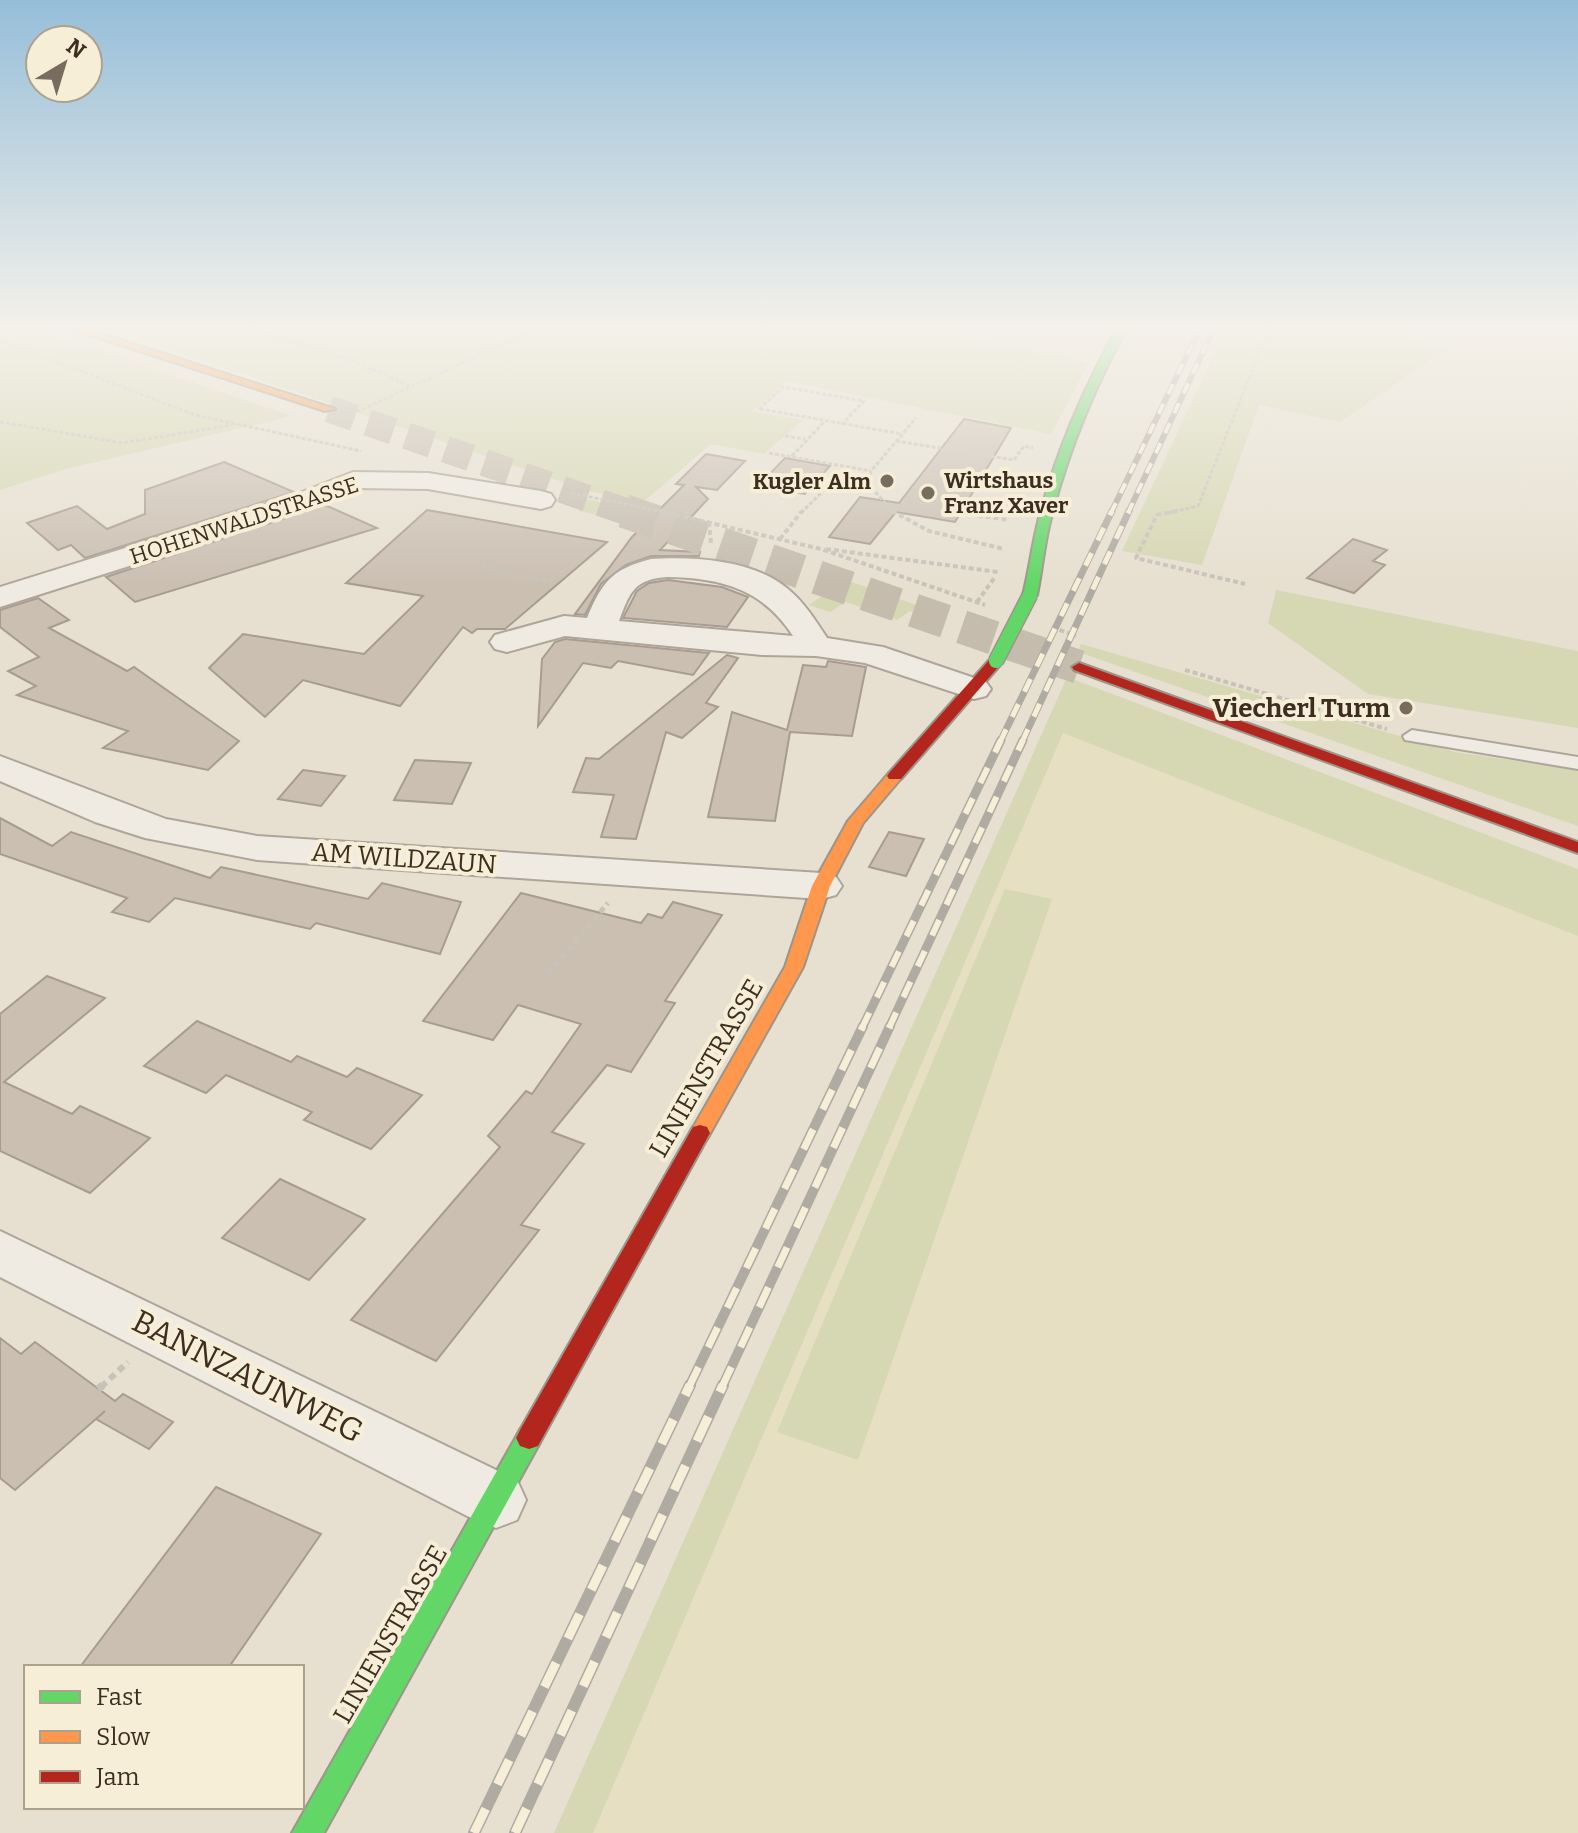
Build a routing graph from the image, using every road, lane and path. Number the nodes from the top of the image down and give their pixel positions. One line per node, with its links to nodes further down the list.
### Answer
1 (784, 414): 6 (path)
2 (852, 414): 9 (path)
3 (1080, 414): 15 (street, LINIENSTRASSE)
4 (1235, 414): 29 (path)
5 (916, 418): 10 (path)
6 (825, 421): 9 (path); 12 (path)
7 (0, 422): 8 (path)
8 (237, 424)
9 (842, 424): 10 (path)
10 (902, 434): 13 (path)
11 (785, 436): 12 (path)
12 (806, 439): 16 (path)
13 (896, 441): 15 (path); 17 (path)
14 (769, 453): 16 (path)
15 (1066, 453): 22 (street, LINIENSTRASSE)
16 (792, 457): 17 (path)
17 (871, 471): 18 (path)
18 (869, 485): 23 (path); 25 (path)
19 (541, 500): 31 (street, HOHENWALDSTRASSE)
20 (624, 502): 23 (path)
21 (962, 513): 22 (path)
22 (1044, 526): 30 (street, LINIENSTRASSE)
23 (780, 539): 24 (path)
24 (821, 549): 27 (path); 30 (path)
25 (1009, 550)
26 (481, 564): 28 (path)
27 (995, 577)
28 (553, 582)
29 (1245, 584)
30 (1032, 587): 37 (street, LINIENSTRASSE, bridge)
31 (0, 597)
32 (600, 627): 33 (street); 34 (street); 34 (street)
33 (507, 642)
34 (816, 646): 37 (street)
35 (1079, 667): 41 (street)
36 (1178, 668): 38 (path)
37 (974, 689): 43 (street, LINIENSTRASSE)
38 (1412, 736): 39 (lane)
39 (1578, 763)
40 (0, 767): 42 (street, AM WILDZAUN)
41 (1578, 848)
42 (635, 873): 43 (street, AM WILDZAUN); 44 (path)
43 (821, 886): 46 (street, LINIENSTRASSE)
44 (548, 973)
45 (0, 1252): 46 (street, BANNZAUNWEG)
46 (496, 1500): 47 (street, LINIENSTRASSE)
47 (307, 1833)

